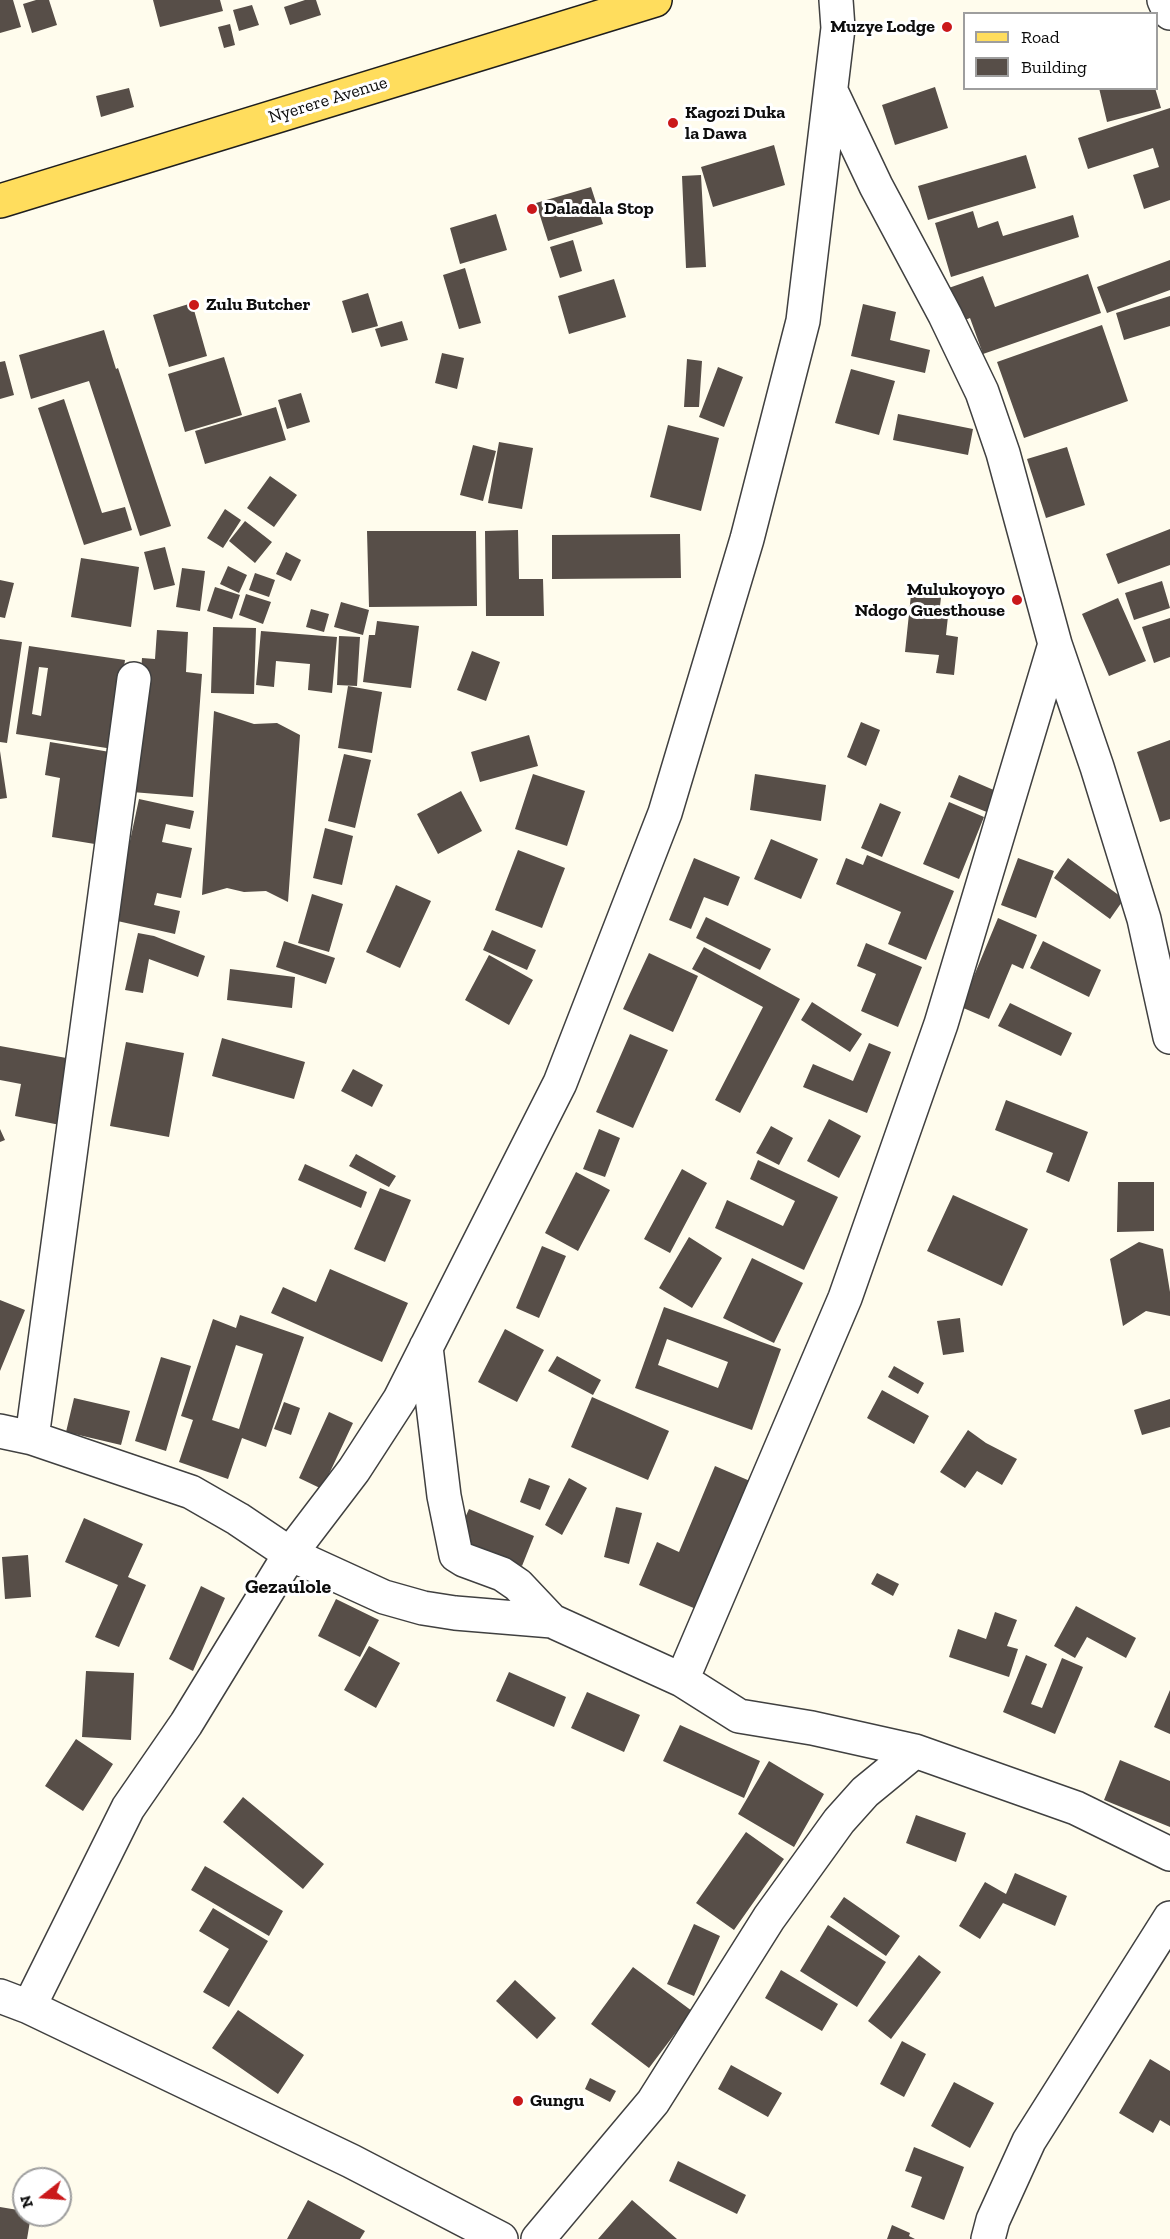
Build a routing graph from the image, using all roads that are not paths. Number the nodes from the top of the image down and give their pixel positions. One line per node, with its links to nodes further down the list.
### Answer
1 (655, 0): 6 (main road, Nyerere Avenue)
2 (836, 0): 5 (street)
3 (1164, 0): 4 (street)
4 (1170, 13)
5 (831, 91): 7 (street); 10 (street)
6 (0, 201)
7 (1054, 644): 9 (street); 15 (street)
8 (134, 679): 12 (street)
9 (1170, 1036)
10 (426, 1347): 13 (street); 14 (street)
11 (0, 1431): 12 (street)
12 (32, 1438): 13 (street)
13 (290, 1554): 14 (street); 19 (street)
14 (552, 1621): 15 (street)
15 (682, 1680): 16 (street)
16 (915, 1751): 17 (street); 21 (street)
17 (1170, 1854)
18 (1170, 1918): 22 (street)
19 (15, 2002): 20 (street)
20 (501, 2239)
21 (538, 2239)
22 (988, 2239)

